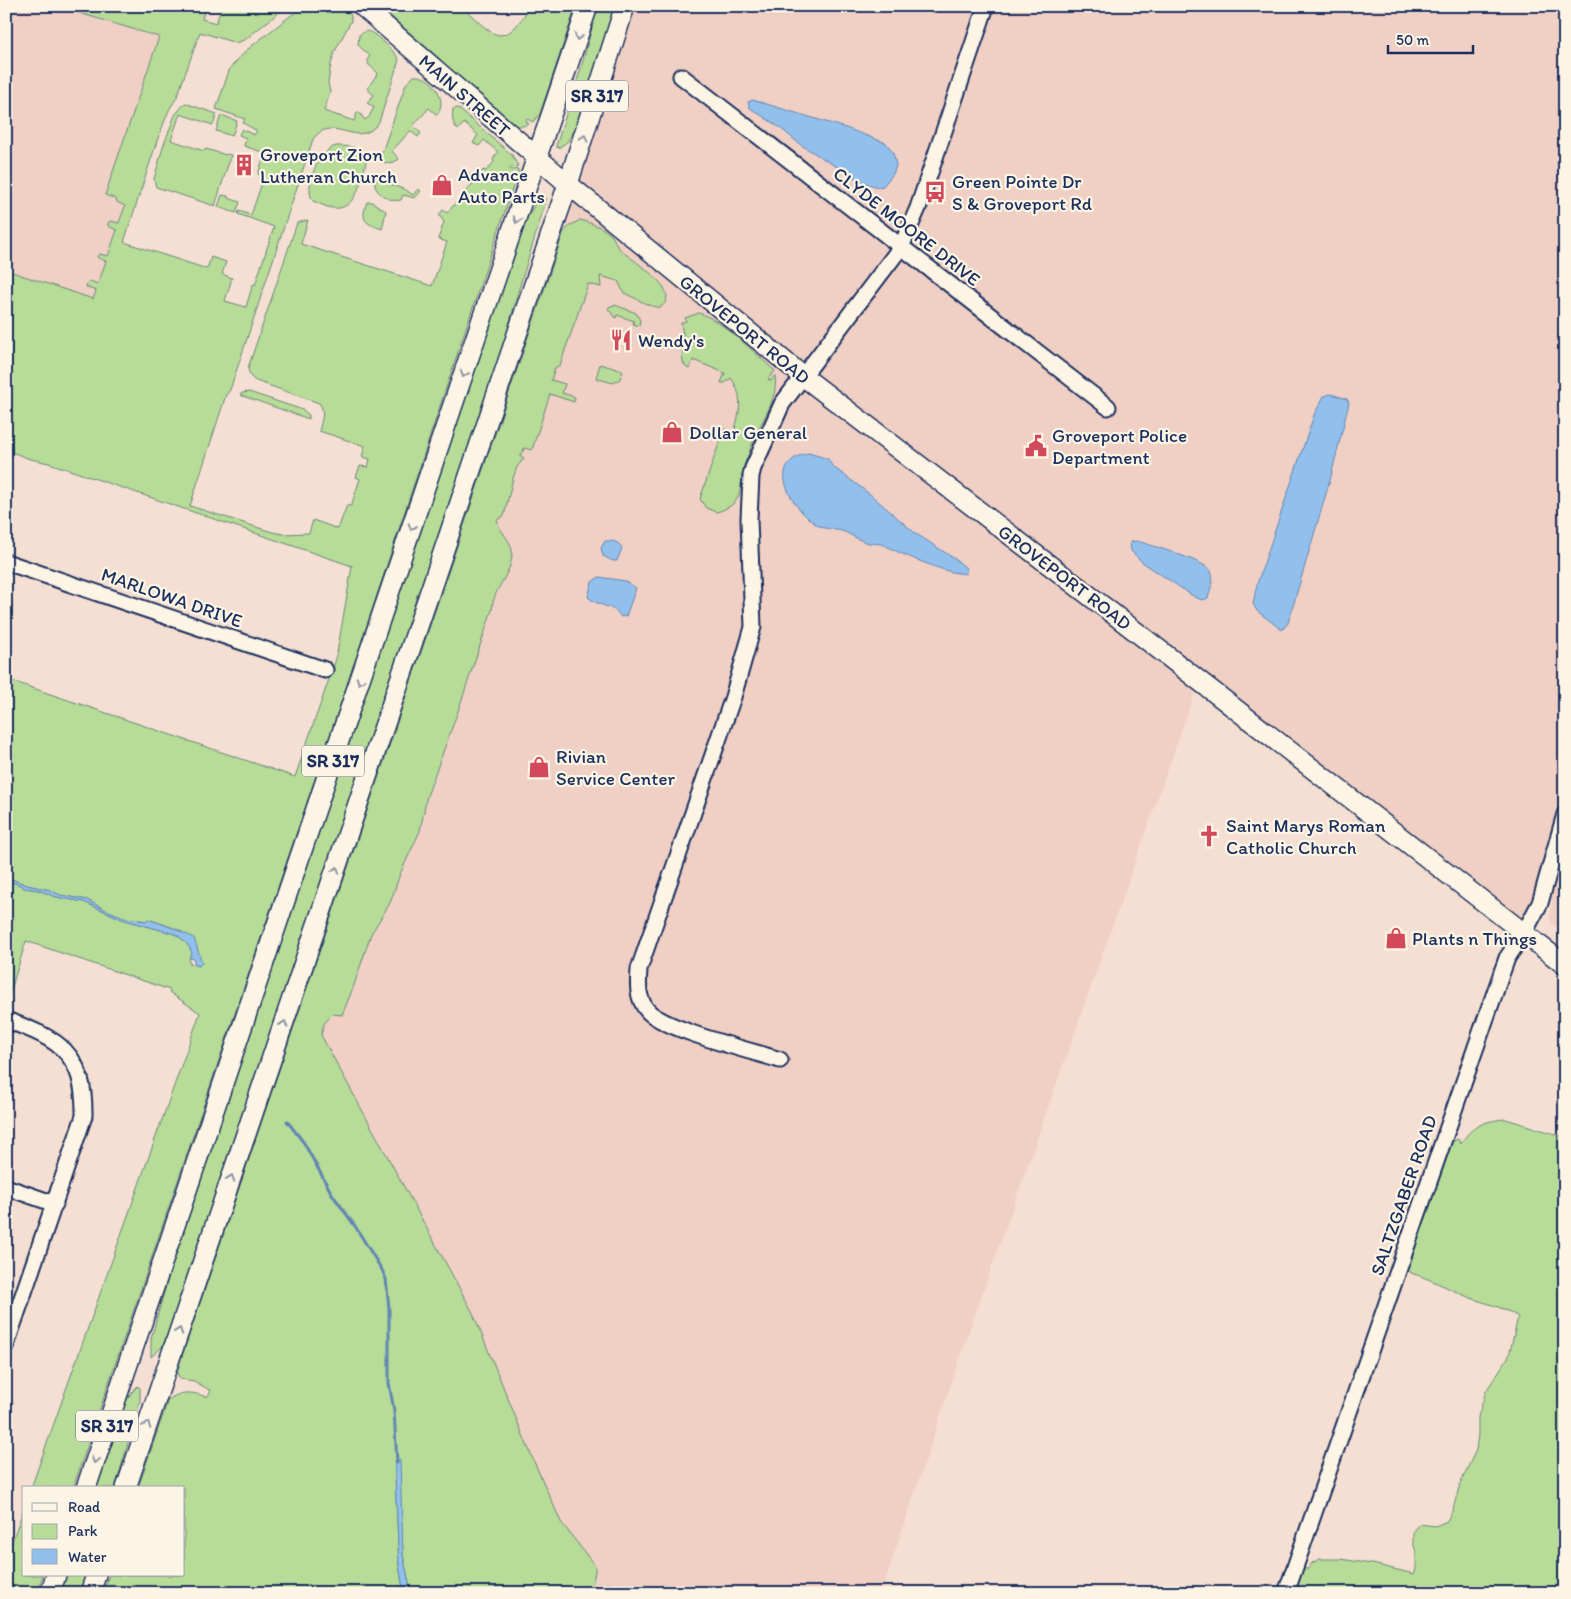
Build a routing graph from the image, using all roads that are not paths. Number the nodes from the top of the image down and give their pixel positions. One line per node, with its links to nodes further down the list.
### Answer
1 (362, 6): 6 (main road, MAIN STREET)
2 (588, 6): 6 (main road, SR 317, one-way to 6)
3 (625, 6): 7 (main road, SR 317, one-way to 3)
4 (986, 6): 8 (street)
5 (681, 76): 8 (street, CLYDE MOORE DRIVE)
6 (538, 157): 7 (main road, MAIN STREET); 21 (main road, SR 317, one-way to 21)
7 (568, 184): 9 (main road, GROVEPORT ROAD); 22 (main road, SR 317, one-way to 7)
8 (901, 247): 9 (street); 10 (street, CLYDE MOORE DRIVE)
9 (804, 377): 14 (main road, GROVEPORT ROAD); 17 (street)
10 (1108, 408)
11 (6, 562): 12 (street, MARLOWA DRIVE)
12 (325, 670)
13 (1565, 814): 14 (street, SALTZGABER ROAD)
14 (1524, 933): 15 (main road, GROVEPORT ROAD); 27 (street, SALTZGABER ROAD)
15 (1565, 965)
16 (6, 1020): 19 (street)
17 (780, 1060)
18 (6, 1187): 19 (street)
19 (55, 1204): 20 (street)
20 (6, 1345)
21 (87, 1486)
22 (127, 1486)
23 (56, 1576): 25 (main road)
24 (96, 1576): 26 (main road)
25 (50, 1593)
26 (90, 1593)
27 (1286, 1593)

